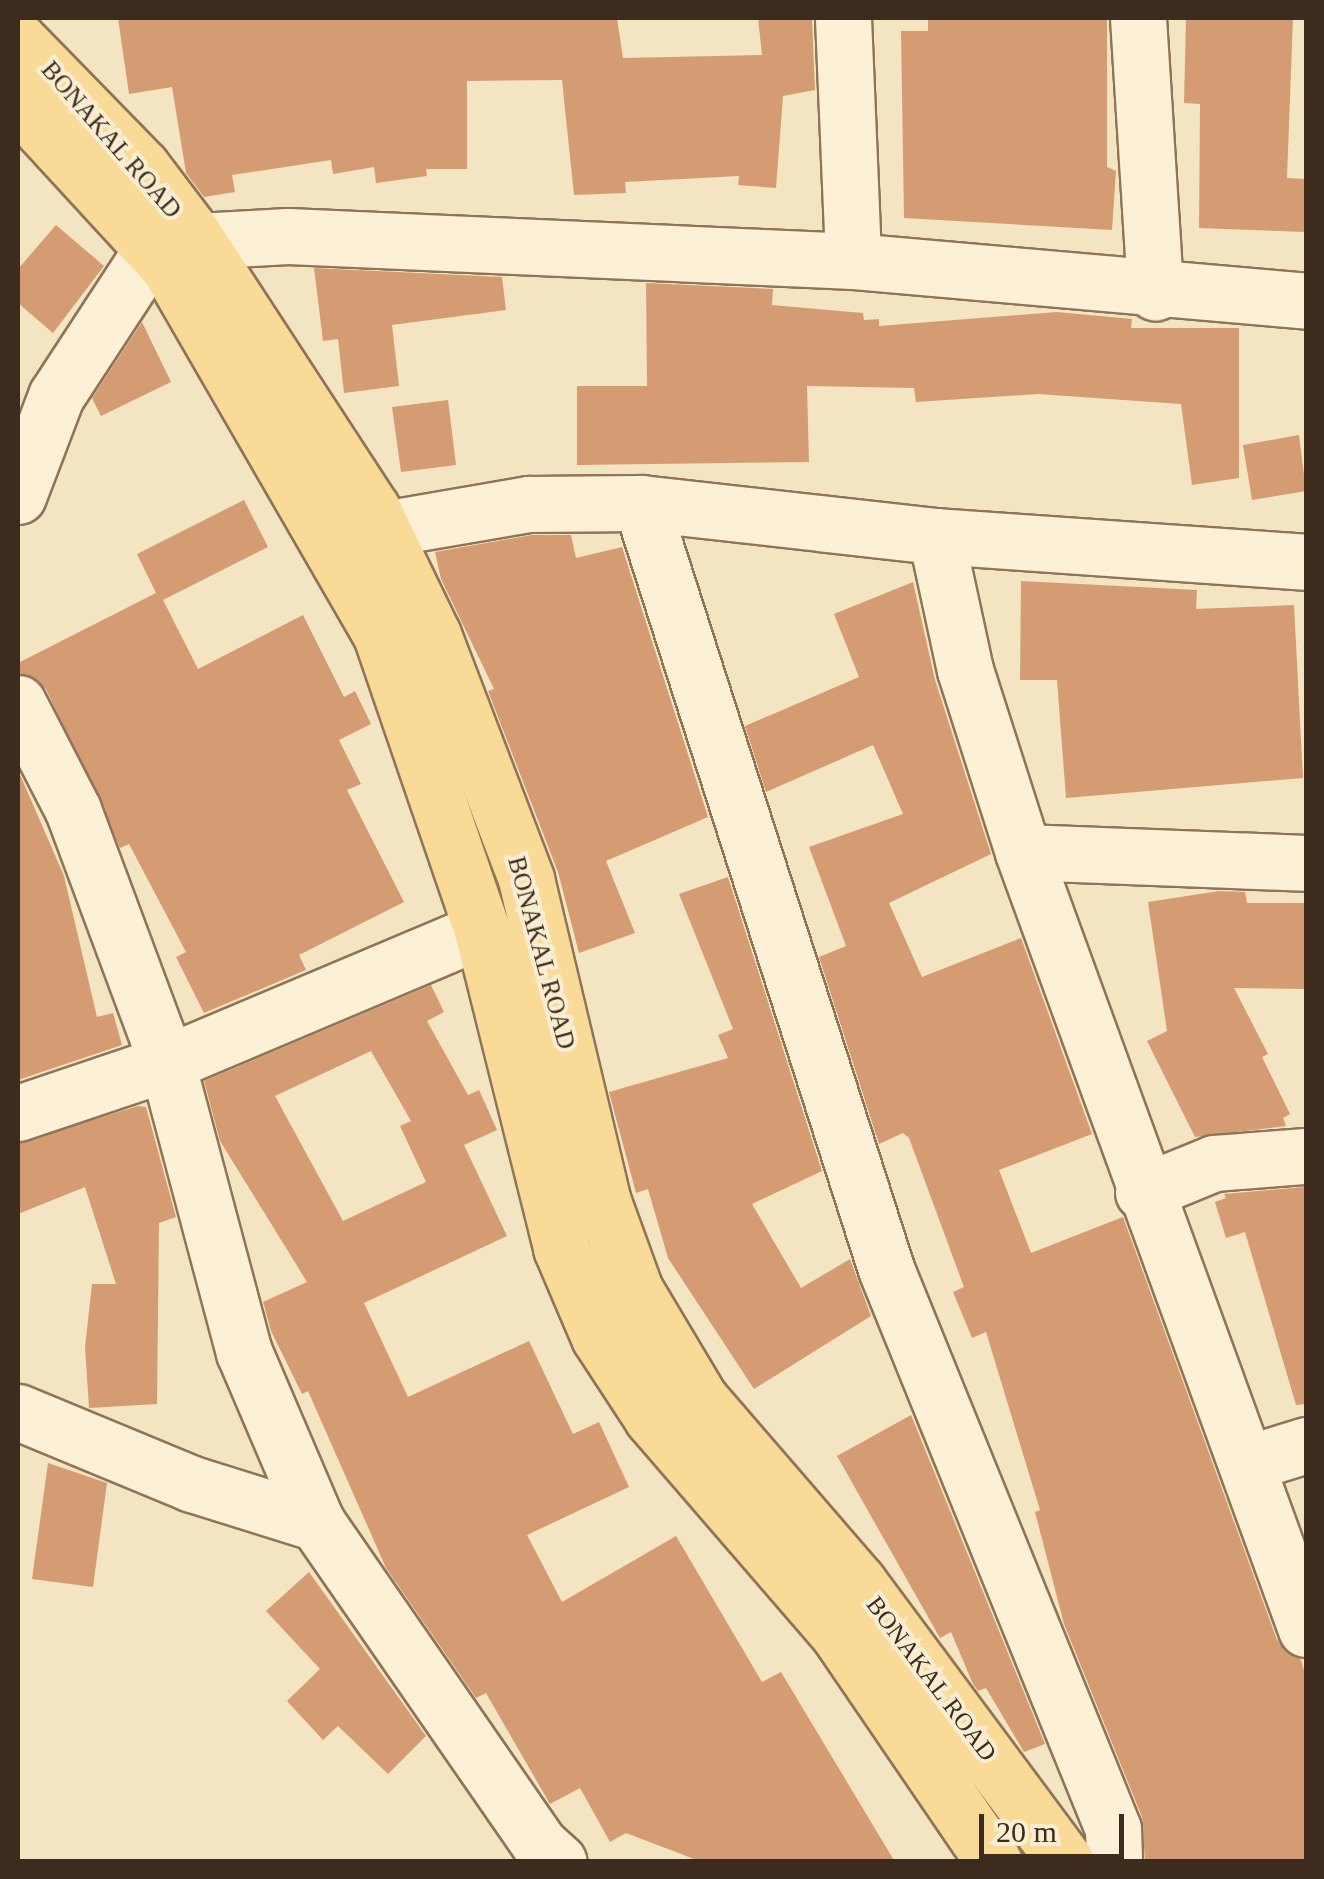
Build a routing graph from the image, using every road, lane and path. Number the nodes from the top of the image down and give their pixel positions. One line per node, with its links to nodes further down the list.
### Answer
1 (843, 18): 6 (street)
2 (1138, 18): 7 (street)
3 (18, 40): 5 (main road, BONAKAL ROAD)
4 (18, 103): 5 (main road, BONAKAL ROAD)
5 (175, 245): 6 (street); 9 (street); 11 (main road, BONAKAL ROAD); 13 (main road, BONAKAL ROAD)
6 (853, 262): 7 (street)
7 (1155, 292): 8 (street)
8 (1306, 301)
9 (18, 496)
10 (641, 502): 11 (street); 12 (street); 31 (street)
11 (382, 530): 13 (street); 30 (main road, BONAKAL ROAD)
12 (936, 536): 14 (street); 16 (street)
13 (329, 538): 18 (main road, BONAKAL ROAD)
14 (1306, 562)
15 (18, 703): 19 (street)
16 (1023, 852): 17 (street); 22 (street)
17 (1306, 864)
18 (482, 930): 19 (street); 29 (main road, BONAKAL ROAD)
19 (167, 1063): 20 (street); 26 (street)
20 (18, 1113)
21 (1306, 1156): 22 (street)
22 (1143, 1192): 25 (street)
23 (18, 1412): 26 (street)
24 (1306, 1445): 25 (street)
25 (1248, 1463): 27 (street)
26 (317, 1523): 28 (street)
27 (1306, 1629)
28 (559, 1862)
29 (994, 1862)
30 (1066, 1862)
31 (1114, 1862)

